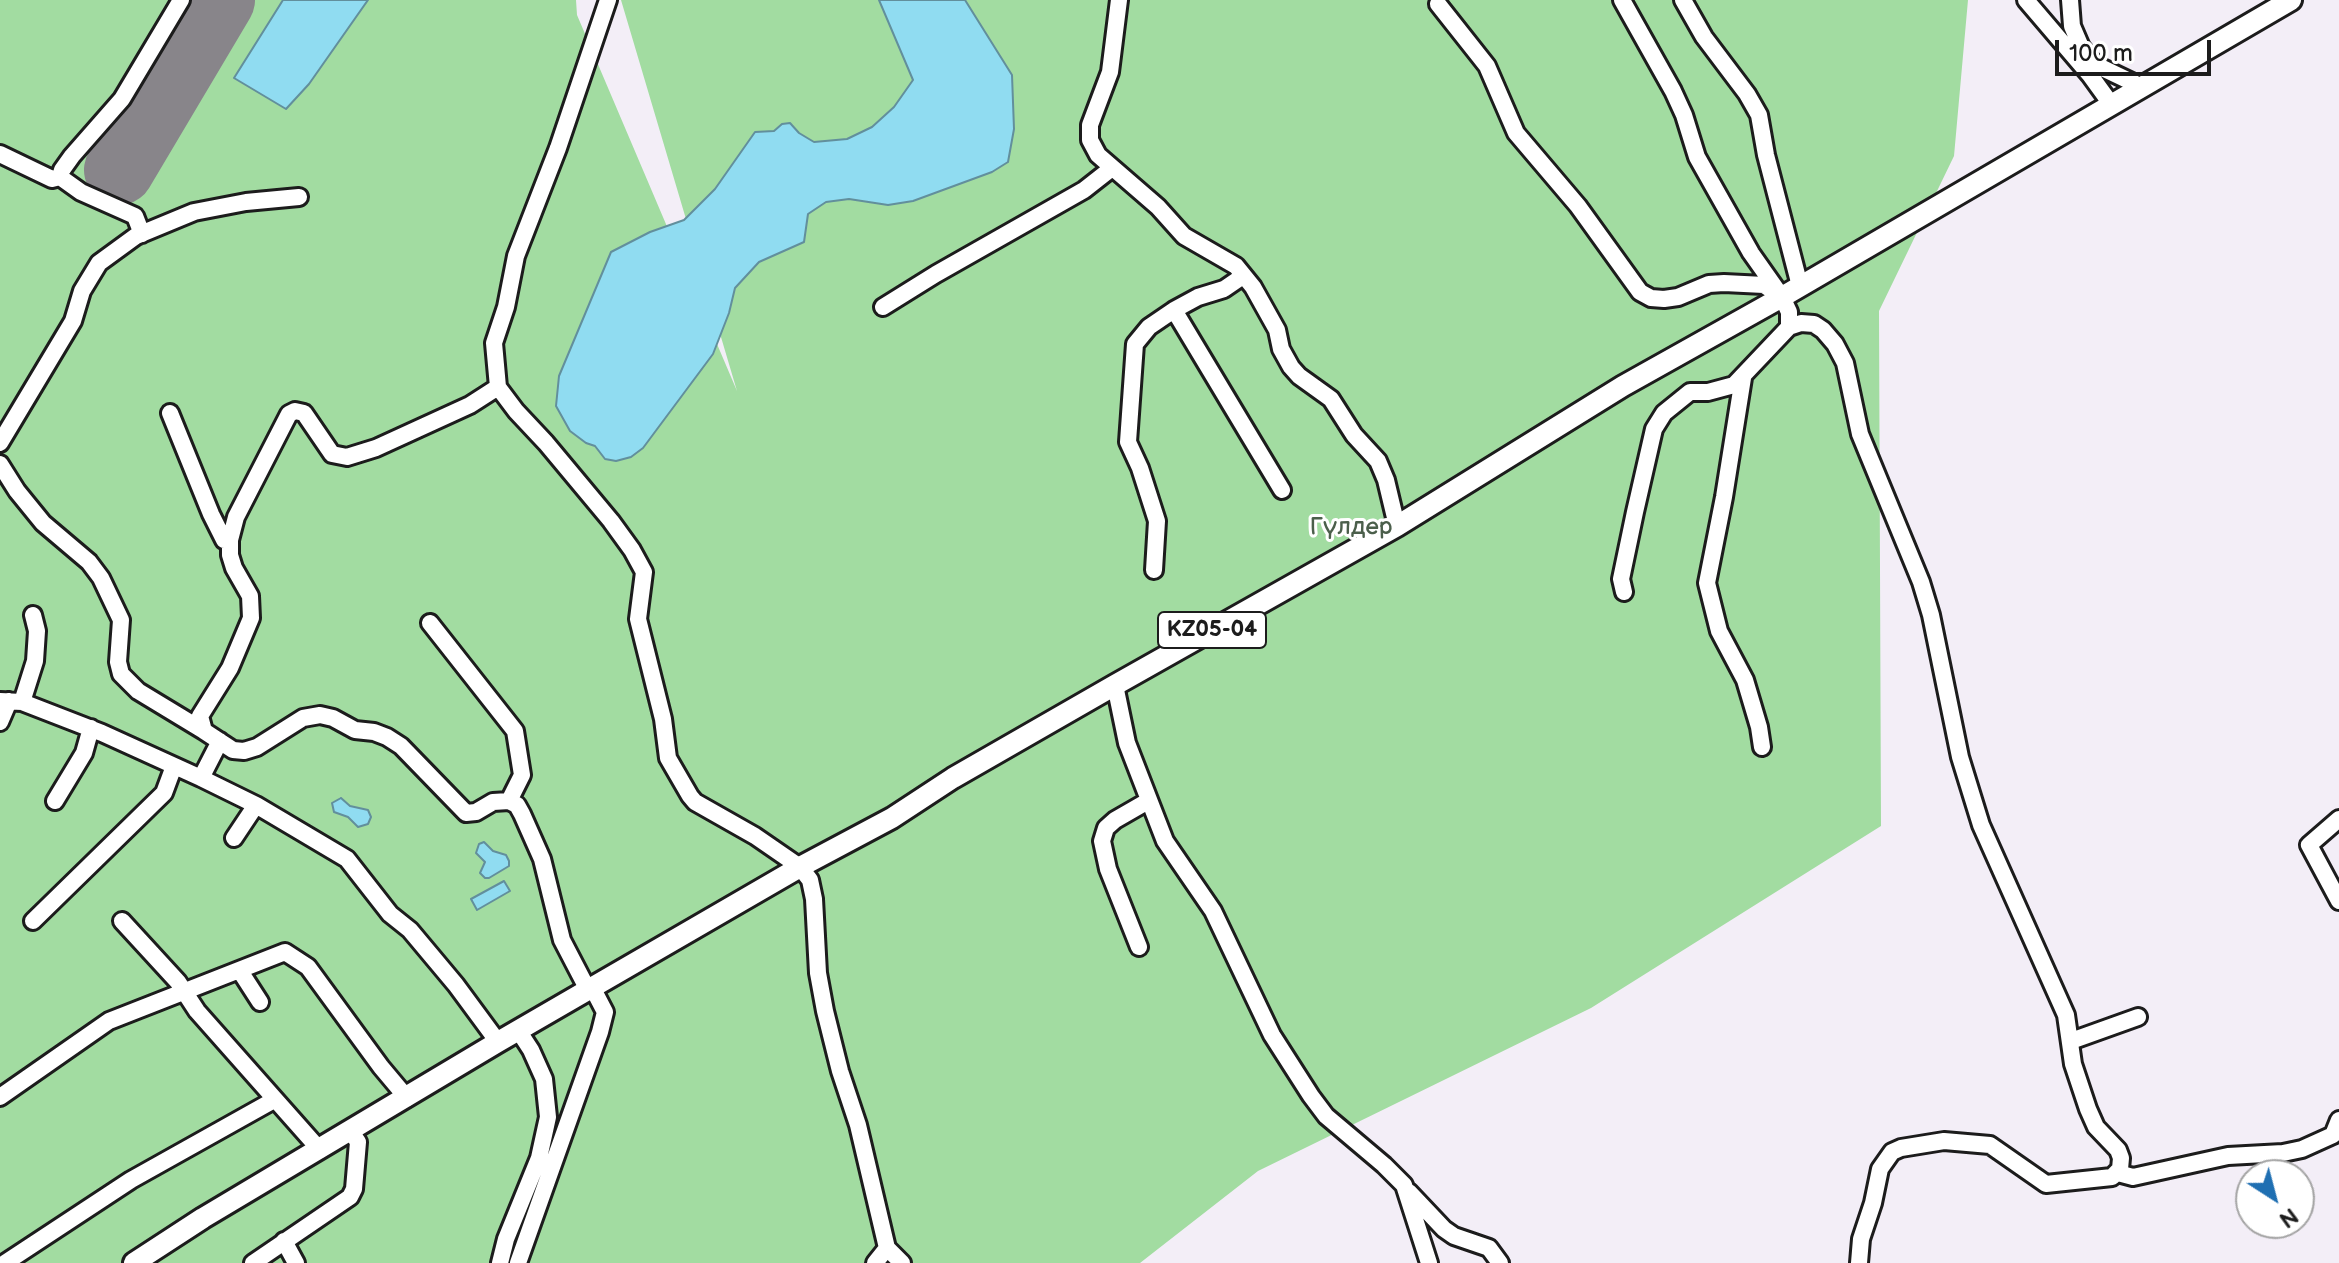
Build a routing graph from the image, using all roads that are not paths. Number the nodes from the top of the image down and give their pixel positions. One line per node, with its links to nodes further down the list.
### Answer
1 (181, 0): 14 (street)
2 (608, 0): 24 (street)
3 (1119, 0): 13 (street)
4 (1622, 0): 19 (street)
5 (1683, 0): 18 (street)
6 (2026, 0): 11 (street)
7 (2070, 0): 10 (street)
8 (2291, 0): 10 (main road, KZ05-04)
9 (1435, 5): 19 (street)
10 (2142, 87): 11 (main road, KZ05-04)
11 (2111, 104): 18 (main road, KZ05-04)
12 (0, 154): 14 (street)
13 (1112, 168): 17 (street); 20 (street)
14 (60, 177): 16 (street)
15 (299, 197): 16 (street)
16 (142, 234): 26 (street)
17 (1243, 276): 21 (street); 29 (street)
18 (1800, 286): 19 (main road, KZ05-04)
19 (1782, 297): 22 (street); 29 (main road, KZ05-04)
20 (883, 307)
21 (1174, 310): 28 (street); 31 (street)
22 (1789, 327): 23 (street); 61 (street)
23 (1743, 378): 32 (street); 41 (street)
24 (498, 387): 30 (street); 50 (street)
25 (170, 413): 30 (street)
26 (0, 443)
27 (0, 464): 39 (street)
28 (1282, 490)
29 (1397, 526): 35 (main road, KZ05-04)
30 (230, 540): 39 (street)
31 (1154, 570)
32 (1624, 592)
33 (33, 615): 36 (street)
34 (430, 623): 45 (street)
35 (1115, 685): 46 (street); 50 (main road, KZ05-04)
36 (10, 702): 37 (street); 38 (street)
37 (0, 722)
38 (91, 728): 42 (street); 44 (street)
39 (204, 731): 40 (street)
40 (220, 741): 43 (street); 45 (street)
41 (1762, 747)
42 (174, 766): 43 (street); 52 (street)
43 (201, 778): 47 (street)
44 (55, 801)
45 (509, 801): 56 (street)
46 (1148, 801): 54 (street); 70 (street)
47 (256, 805): 49 (street); 62 (street)
48 (2339, 819): 51 (street)
49 (234, 838)
50 (800, 867): 56 (main road, KZ05-04); 72 (street)
51 (2339, 901)
52 (33, 921)
53 (122, 921): 57 (street)
54 (1139, 947)
55 (240, 971): 57 (street); 58 (street); 64 (street)
56 (590, 988): 60 (main road, KZ05-04); 78 (street)
57 (184, 993): 63 (street); 65 (street)
58 (260, 1002)
59 (2138, 1017): 61 (street)
60 (518, 1030): 62 (main road, KZ05-04); 77 (street)
61 (2071, 1041): 69 (street)
62 (498, 1042): 64 (main road, KZ05-04)
63 (0, 1097)
64 (407, 1098): 67 (main road, KZ05-04)
65 (274, 1100): 68 (street); 73 (street)
66 (2339, 1120): 69 (street)
67 (350, 1130): 68 (main road, KZ05-04); 71 (street)
68 (320, 1150): 74 (main road, KZ05-04)
69 (2118, 1173): 83 (street)
70 (1407, 1191): 81 (street); 82 (street)
71 (284, 1241): 75 (street); 76 (street)
72 (887, 1248): 79 (street); 80 (street)
73 (5, 1263)
74 (134, 1263)
75 (253, 1263)
76 (296, 1263)
77 (500, 1263)
78 (518, 1263)
79 (875, 1263)
80 (902, 1263)
81 (1429, 1263)
82 (1500, 1263)
83 (1859, 1263)

